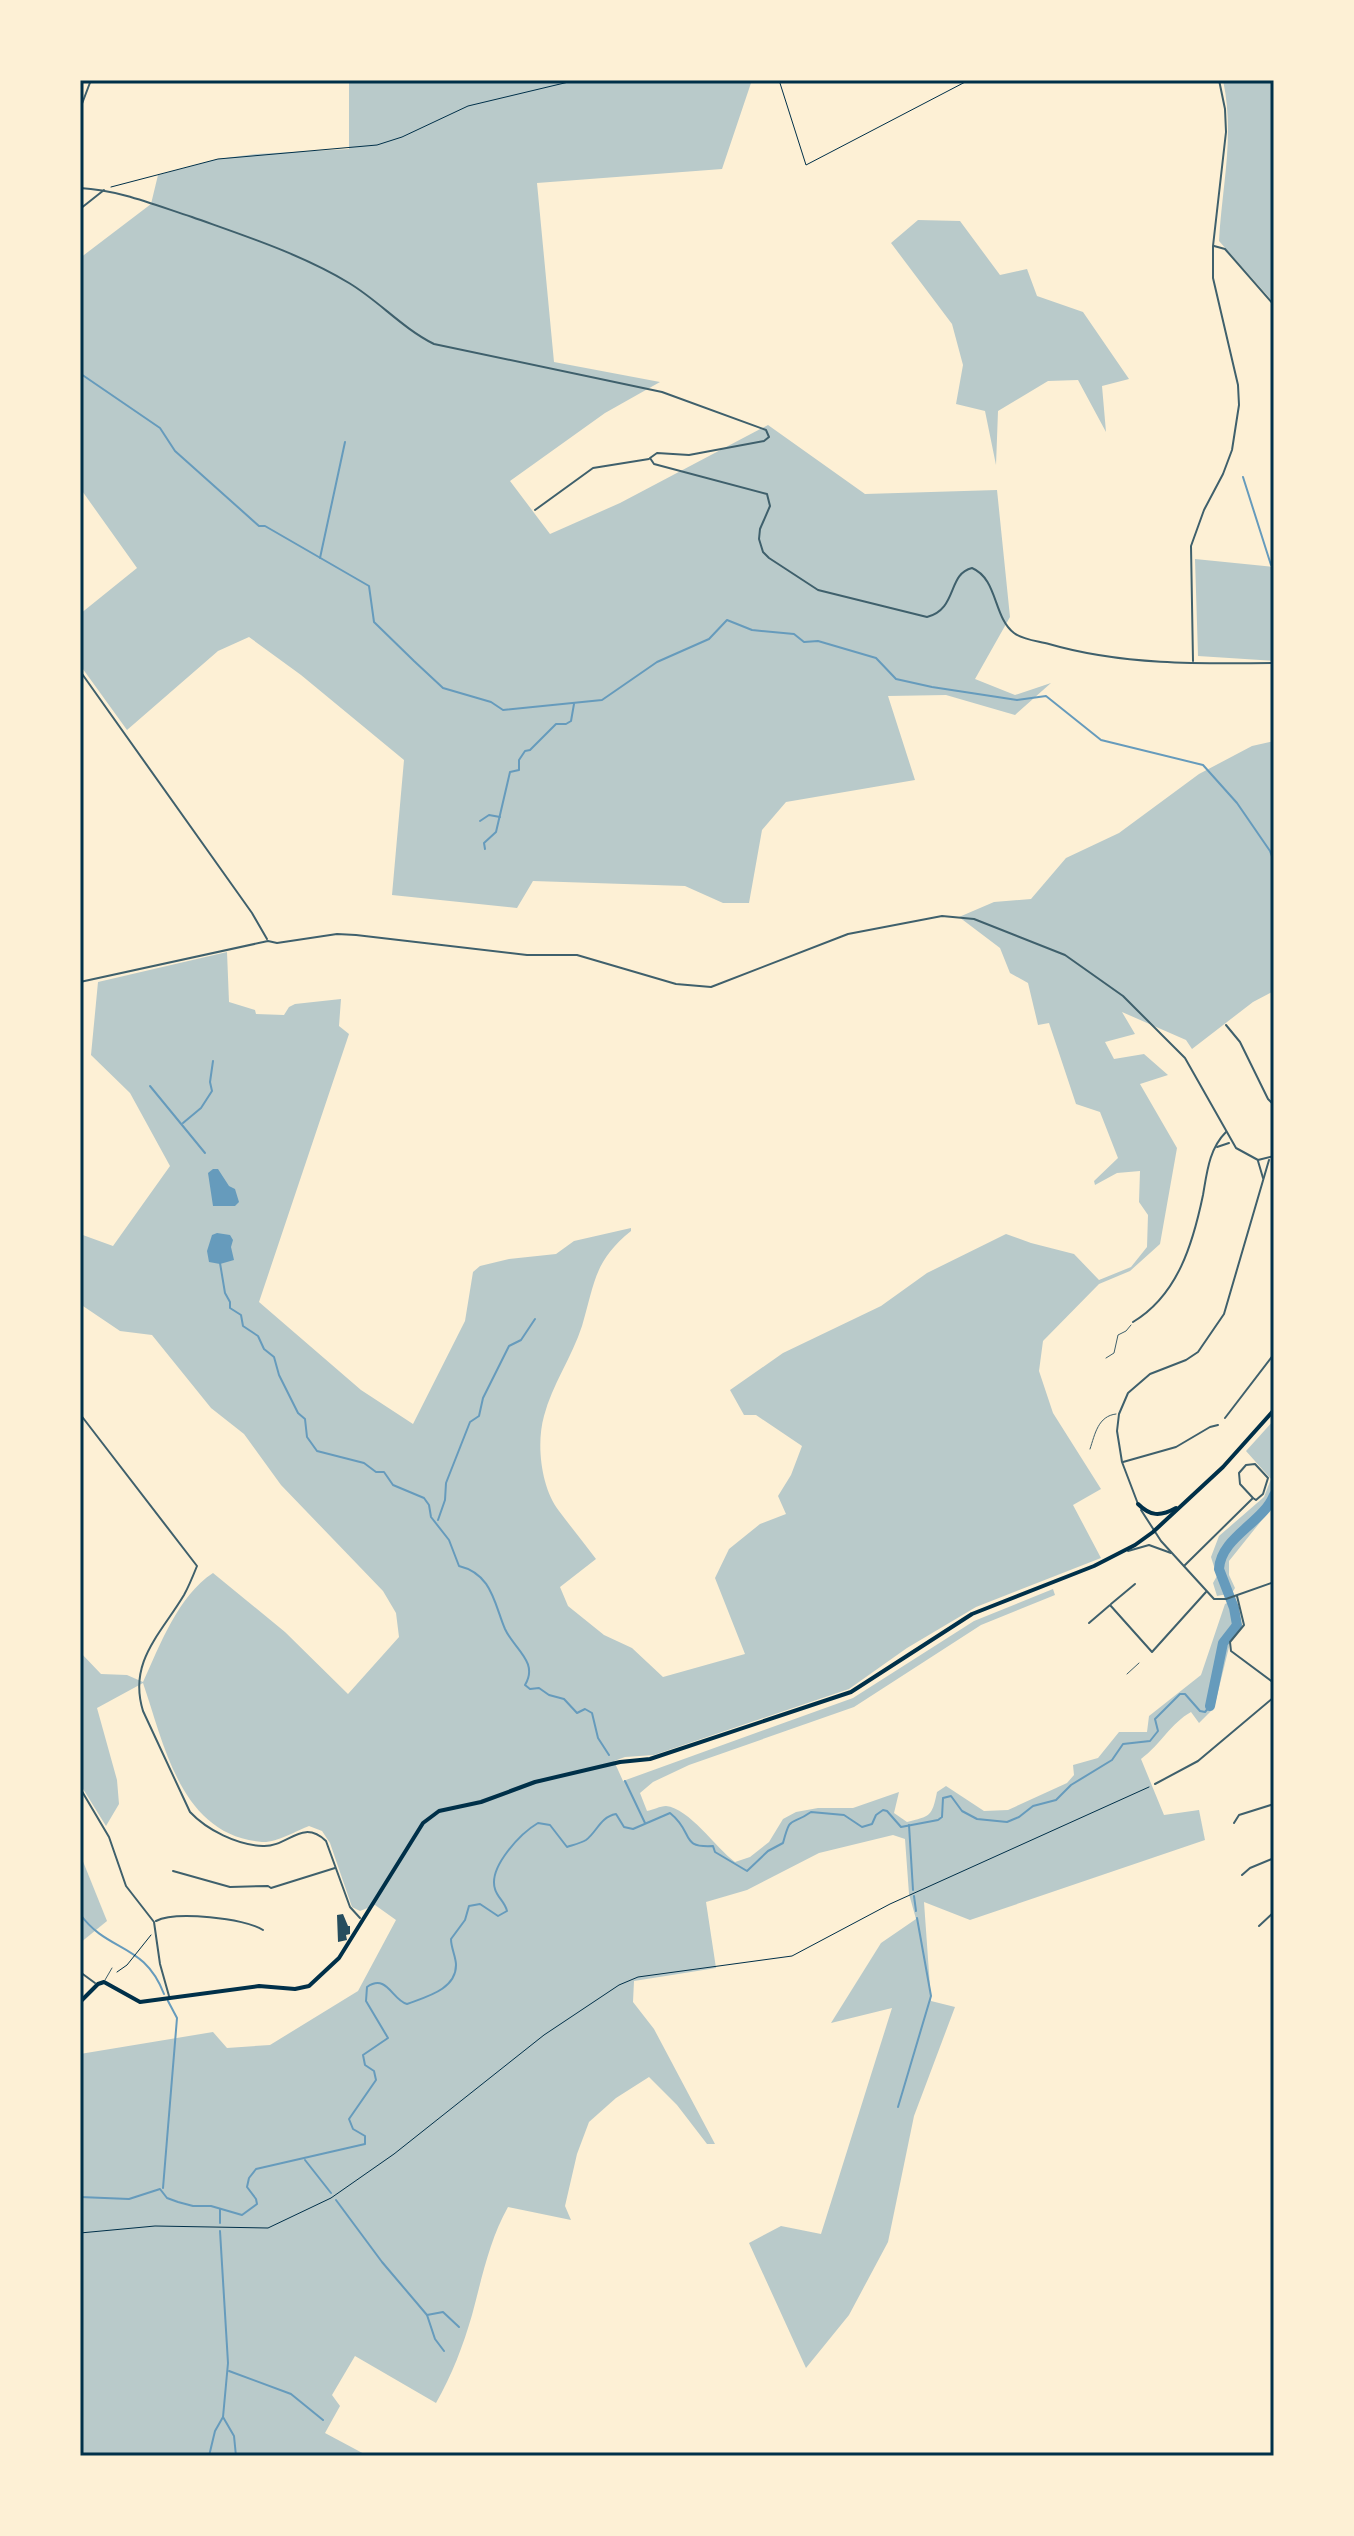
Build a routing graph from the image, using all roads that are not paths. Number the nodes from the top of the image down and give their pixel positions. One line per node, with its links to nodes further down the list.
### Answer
1 (91, 80): 3 (street)
2 (1219, 80): 7 (street)
3 (80, 109)
4 (80, 188): 5 (street)
5 (105, 190): 6 (street); 9 (street)
6 (80, 209)
7 (1213, 246): 8 (street); 11 (street)
8 (1274, 305)
9 (650, 458): 10 (street); 11 (street)
10 (535, 510)
11 (1193, 662): 12 (street)
12 (1274, 663)
13 (80, 671): 14 (street)
14 (268, 941): 15 (street); 18 (street)
15 (80, 982)
16 (1226, 1025): 17 (street)
17 (1274, 1105)
18 (1226, 1132): 19 (street); 20 (street)
19 (1232, 1142): 20 (street); 23 (street)
20 (1216, 1148): 25 (street)
21 (1274, 1156): 22 (street)
22 (1269, 1159): 23 (street); 24 (street)
23 (1258, 1160): 24 (street)
24 (1263, 1179): 30 (street)
25 (1133, 1322): 27 (lane)
26 (1274, 1354): 31 (street)
27 (1106, 1358)
28 (1274, 1410): 37 (main road)
29 (80, 1414): 57 (street)
30 (1119, 1414): 33 (lane); 34 (street)
31 (1225, 1418)
32 (1218, 1425): 34 (street)
33 (1090, 1449)
34 (1122, 1462): 36 (street)
35 (1253, 1498): 35 (street); 41 (street)
36 (1138, 1504): 37 (main road); 38 (street)
37 (1182, 1505): 38 (main road)
38 (1153, 1532): 39 (street); 40 (main road)
39 (1172, 1554): 40 (street); 41 (street)
40 (1115, 1555): 61 (main road)
41 (1183, 1567): 44 (street)
42 (1274, 1582): 45 (street)
43 (1135, 1584): 46 (street)
44 (1207, 1592): 45 (street); 46 (street)
45 (1235, 1596): 50 (street)
46 (1110, 1605): 47 (street)
47 (1089, 1623)
48 (1139, 1663): 49 (lane)
49 (1127, 1674)
50 (1274, 1683)
51 (1274, 1697): 52 (street)
52 (1155, 1784)
53 (80, 1788): 62 (street)
54 (1274, 1804): 55 (street)
55 (1234, 1823)
56 (1274, 1858): 59 (street)
57 (336, 1867): 58 (street); 61 (street)
58 (173, 1871)
59 (1242, 1875)
60 (1274, 1912): 63 (street)
61 (361, 1919): 68 (main road)
62 (154, 1922): 64 (street); 68 (street)
63 (1259, 1926)
64 (263, 1930)
65 (112, 1968): 67 (lane)
66 (80, 1972): 67 (street)
67 (101, 1983): 68 (main road); 69 (main road)
68 (169, 1997)
69 (80, 2002)

